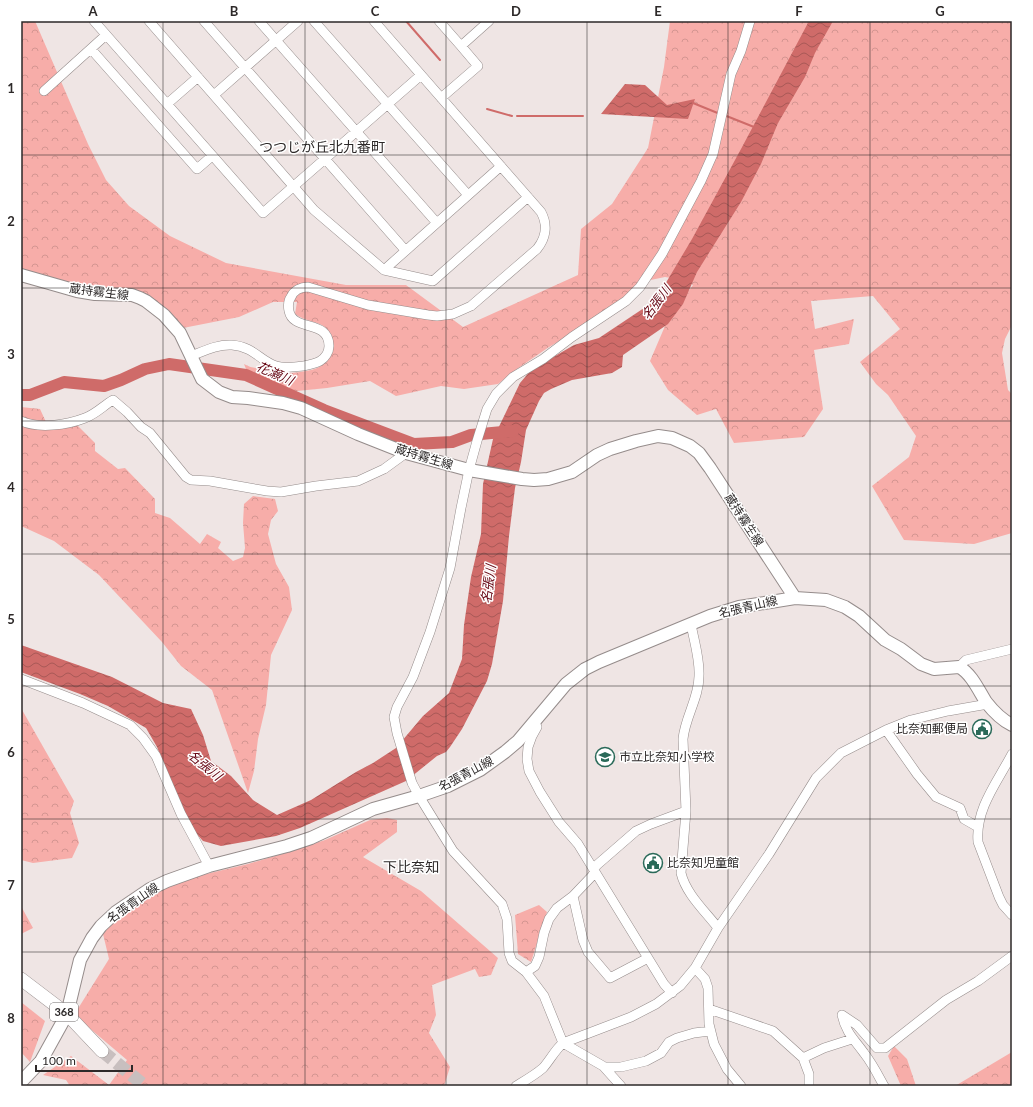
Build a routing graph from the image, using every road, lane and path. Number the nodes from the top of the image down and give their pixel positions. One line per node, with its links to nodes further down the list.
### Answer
1 (94, 21): 11 (street)
2 (149, 21): 17 (street)
3 (204, 21): 15 (street)
4 (259, 21): 12 (street)
5 (298, 21): 12 (street)
6 (314, 21): 22 (street)
7 (374, 21): 16 (street)
8 (439, 21): 13 (street)
9 (489, 21): 13 (street)
10 (750, 21): 37 (street)
11 (106, 35): 14 (street); 21 (street)
12 (276, 40): 15 (street); 23 (street)
13 (460, 46): 20 (street)
14 (91, 49): 18 (street); 24 (street)
15 (245, 68): 19 (street); 25 (street)
16 (421, 75): 20 (street); 22 (street)
17 (198, 77): 19 (street); 21 (street)
18 (44, 90)
19 (214, 95): 27 (street)
20 (442, 98): 26 (street)
21 (167, 104): 24 (street)
22 (387, 104): 23 (street); 28 (street)
23 (356, 132): 25 (street); 30 (street)
24 (212, 156): 27 (street)
25 (325, 159): 27 (street); 31 (street)
26 (501, 166): 28 (street); 29 (street)
27 (294, 186): 32 (street)
28 (468, 195): 30 (street)
29 (528, 197): 32 (street); 34 (street)
30 (436, 222): 31 (street)
31 (405, 250): 32 (street)
32 (384, 270)
33 (21, 275): 34 (main road, 蔵持霧生線)
34 (191, 356): 36 (main road, 蔵持霧生線)
35 (21, 421): 36 (street)
36 (406, 453): 37 (main road, 蔵持霧生線)
37 (474, 471): 38 (main road, 蔵持霧生線); 48 (street)
38 (795, 598): 39 (main road, 名張青山線); 41 (main road, 名張青山線)
39 (691, 624): 44 (main road, 名張青山線); 49 (street)
40 (1012, 650): 41 (street)
41 (959, 667): 43 (main road)
42 (21, 679): 51 (street)
43 (988, 704): 45 (main road); 46 (street)
44 (535, 723): 48 (main road, 名張青山線); 52 (street)
45 (1012, 725)
46 (886, 730): 50 (street); 55 (street)
47 (1012, 754): 50 (street)
48 (419, 796): 51 (main road, 名張青山線); 59 (street)
49 (686, 811): 52 (street); 55 (street)
50 (978, 827): 54 (street)
51 (209, 866): 63 (main road, 名張青山線)
52 (594, 870): 53 (street); 57 (street)
53 (573, 896): 57 (street); 59 (street)
54 (1012, 915)
55 (718, 928): 58 (street)
56 (1012, 956): 65 (street)
57 (648, 958): 61 (street)
58 (695, 968): 61 (street); 62 (street)
59 (526, 972): 66 (street)
60 (21, 978): 63 (highway, 368)
61 (672, 993): 66 (street)
62 (709, 1009): 64 (street); 68 (street)
63 (67, 1014): 67 (highway, 368); 70 (main road, 名張青山線)
64 (710, 1031): 69 (street); 73 (street)
65 (852, 1039): 68 (street); 75 (street)
66 (563, 1043): 69 (street); 71 (street)
67 (102, 1051)
68 (803, 1058): 74 (street)
69 (604, 1067): 72 (street)
70 (25, 1082)
71 (516, 1086)
72 (621, 1086)
73 (741, 1086)
74 (809, 1086)
75 (884, 1086)

